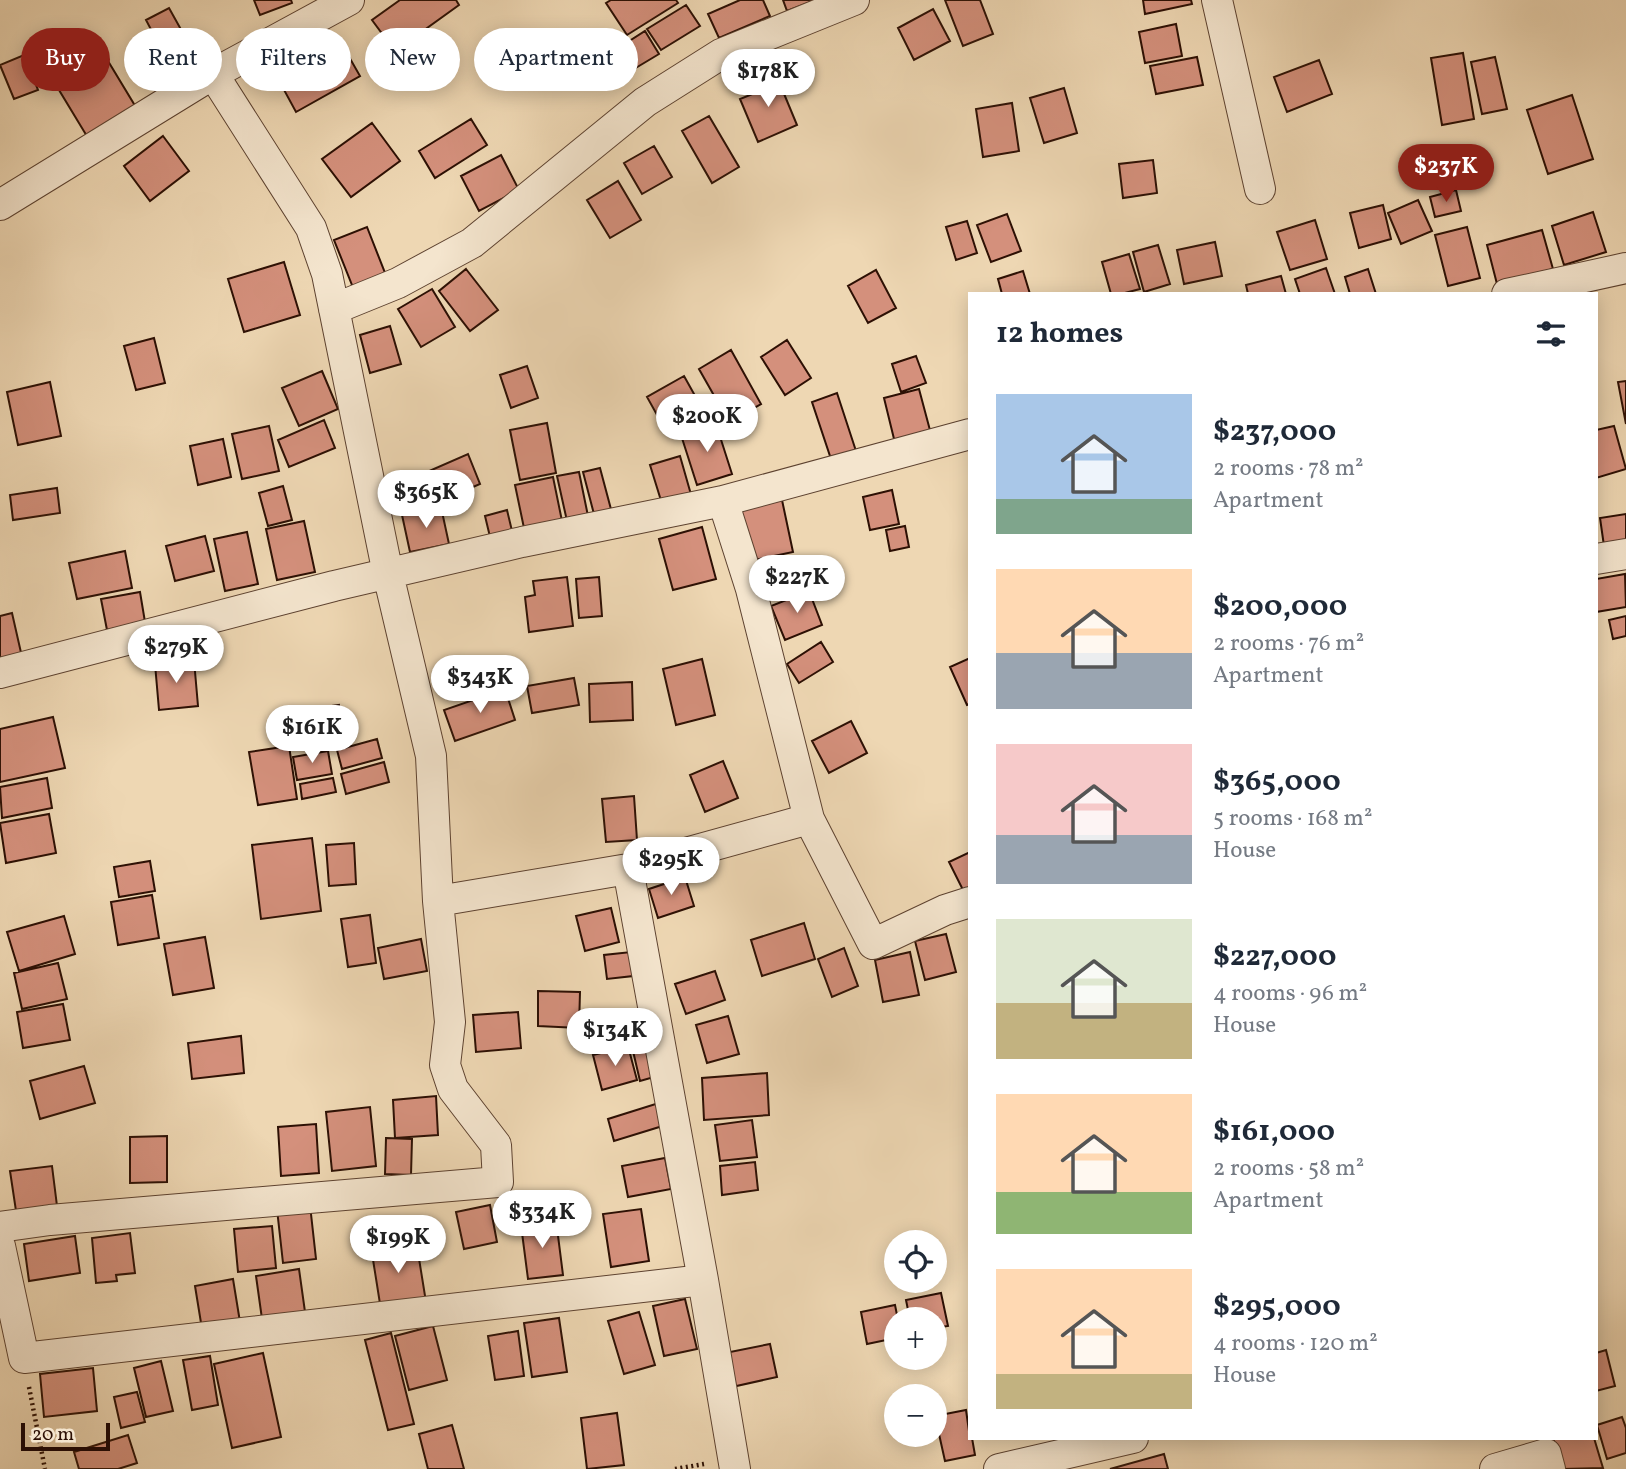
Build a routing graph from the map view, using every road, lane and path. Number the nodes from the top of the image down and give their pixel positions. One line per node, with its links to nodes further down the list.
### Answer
1 (349, 0): 4 (street)
2 (854, 0): 11 (street)
3 (1217, 0): 7 (street)
4 (222, 69)
5 (222, 88): 11 (street)
6 (185, 91): 8 (street)
7 (1260, 190)
8 (0, 205)
9 (1626, 268): 10 (street)
10 (1516, 292)
11 (334, 309): 16 (street)
12 (968, 435): 13 (street)
13 (723, 501): 16 (street); 18 (street)
14 (1626, 554): 15 (street)
15 (1598, 559)
16 (388, 574): 17 (street); 20 (street)
17 (0, 673)
18 (809, 819): 19 (street); 21 (street)
19 (628, 869): 20 (street); 24 (street)
20 (438, 901): 22 (street)
21 (968, 903)
22 (0, 1227)
23 (0, 1246): 25 (street)
24 (703, 1280): 25 (street); 28 (street)
25 (24, 1358): 27 (path)
26 (1124, 1440): 29 (street)
27 (45, 1469)
28 (735, 1469)
29 (999, 1469)
30 (1494, 1469): 31 (street)
31 (1550, 1469)

